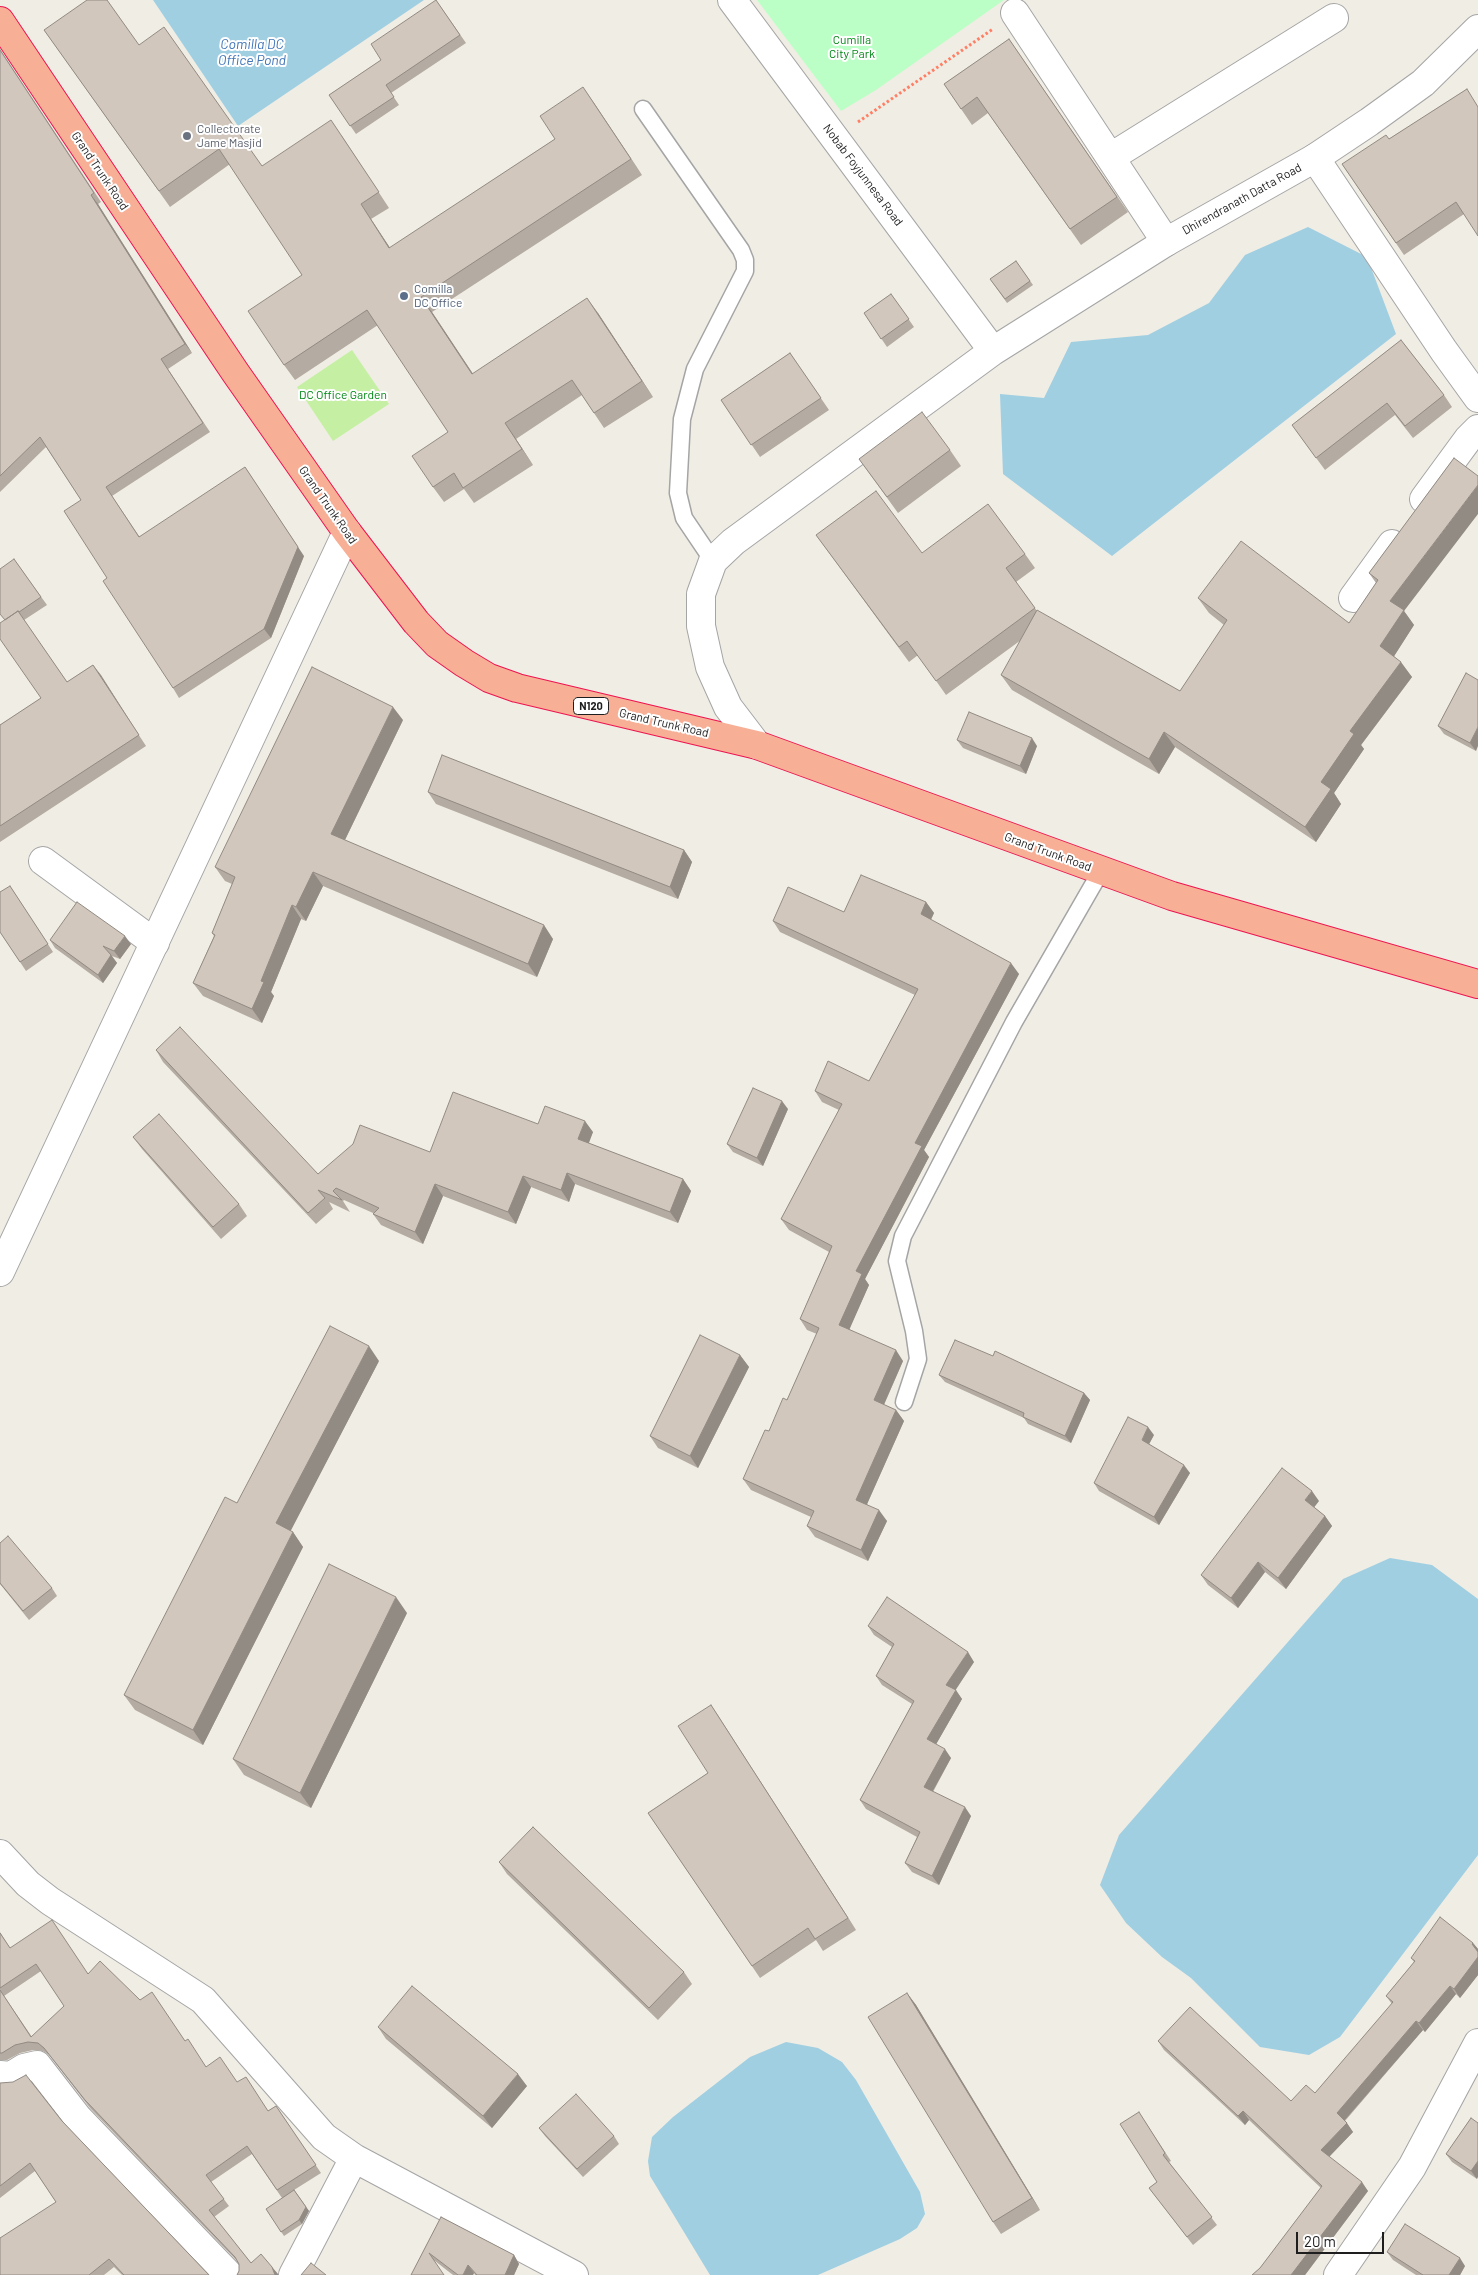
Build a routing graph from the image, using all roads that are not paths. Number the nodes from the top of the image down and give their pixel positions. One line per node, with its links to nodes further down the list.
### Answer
1 (732, 0): 10 (street, Nobab Foyjunnesa Road)
2 (1015, 13): 7 (street)
3 (1334, 18): 7 (street)
4 (0, 21): 13 (highway, Grand Trunk Road / N120)
5 (1478, 29): 8 (street, Dhirendranath Datta Road)
6 (643, 109): 14 (lane)
7 (1111, 158): 9 (street)
8 (1315, 158): 9 (street, Dhirendranath Datta Road); 11 (street)
9 (1166, 242): 10 (street, Dhirendranath Datta Road)
10 (993, 351): 14 (street, Dhirendranath Datta Road)
11 (1478, 398)
12 (1478, 429): 15 (street)
13 (347, 532): 16 (highway, Grand Trunk Road / N120); 19 (street)
14 (713, 561): 16 (street)
15 (1353, 598)
16 (757, 745): 18 (highway, Grand Trunk Road / N120)
17 (44, 861): 19 (street)
18 (1101, 871): 20 (highway, Grand Trunk Road / N120); 22 (lane)
19 (155, 943): 21 (street)
20 (1478, 984)
21 (0, 1272)
22 (904, 1402)
23 (0, 1854): 26 (street)
24 (1478, 2043): 30 (street)
25 (0, 2075): 27 (street)
26 (354, 2158): 28 (street); 29 (street)
27 (229, 2275)
28 (293, 2275)
29 (574, 2275)
30 (1338, 2275)

